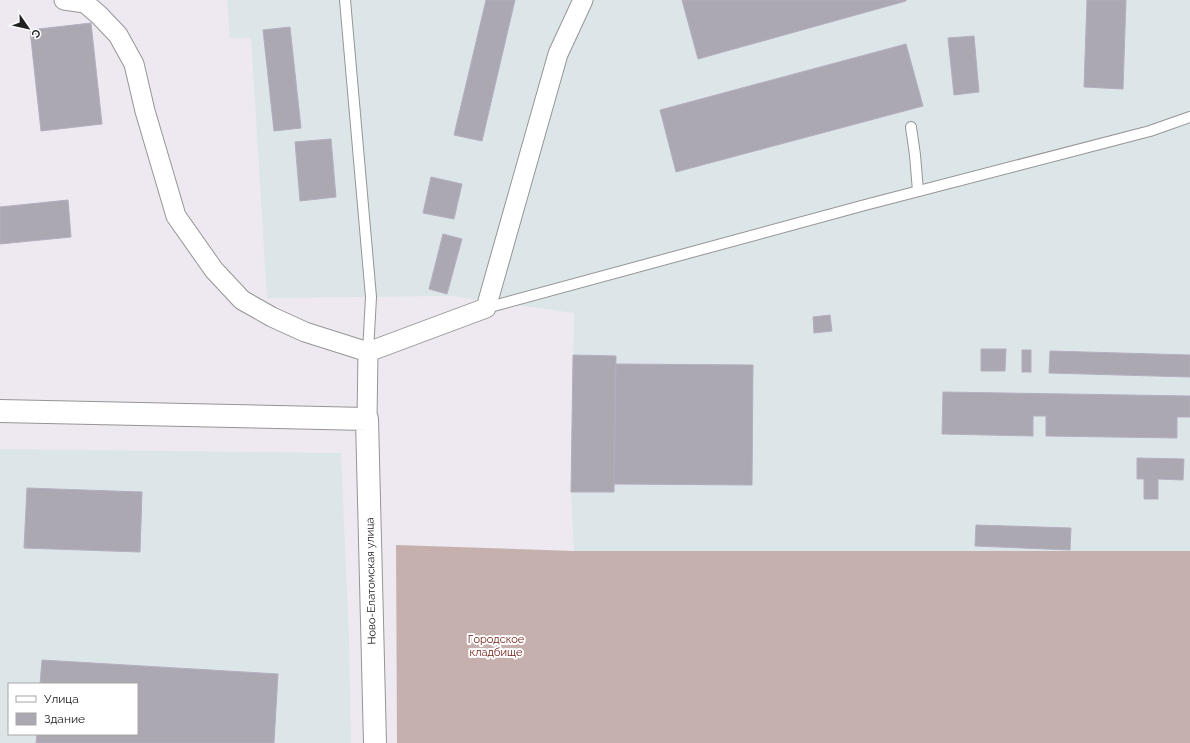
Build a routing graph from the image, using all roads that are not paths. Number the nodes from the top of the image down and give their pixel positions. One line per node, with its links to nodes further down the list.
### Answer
1 (64, 0): 8 (street)
2 (345, 0): 8 (lane)
3 (583, 0): 7 (street)
4 (1190, 116): 6 (lane)
5 (911, 127): 6 (lane)
6 (918, 191): 7 (lane)
7 (486, 308): 8 (street)
8 (368, 352): 10 (street)
9 (0, 411): 10 (street)
10 (367, 419): 11 (street, Ново-Елатомская улица)
11 (375, 743)

